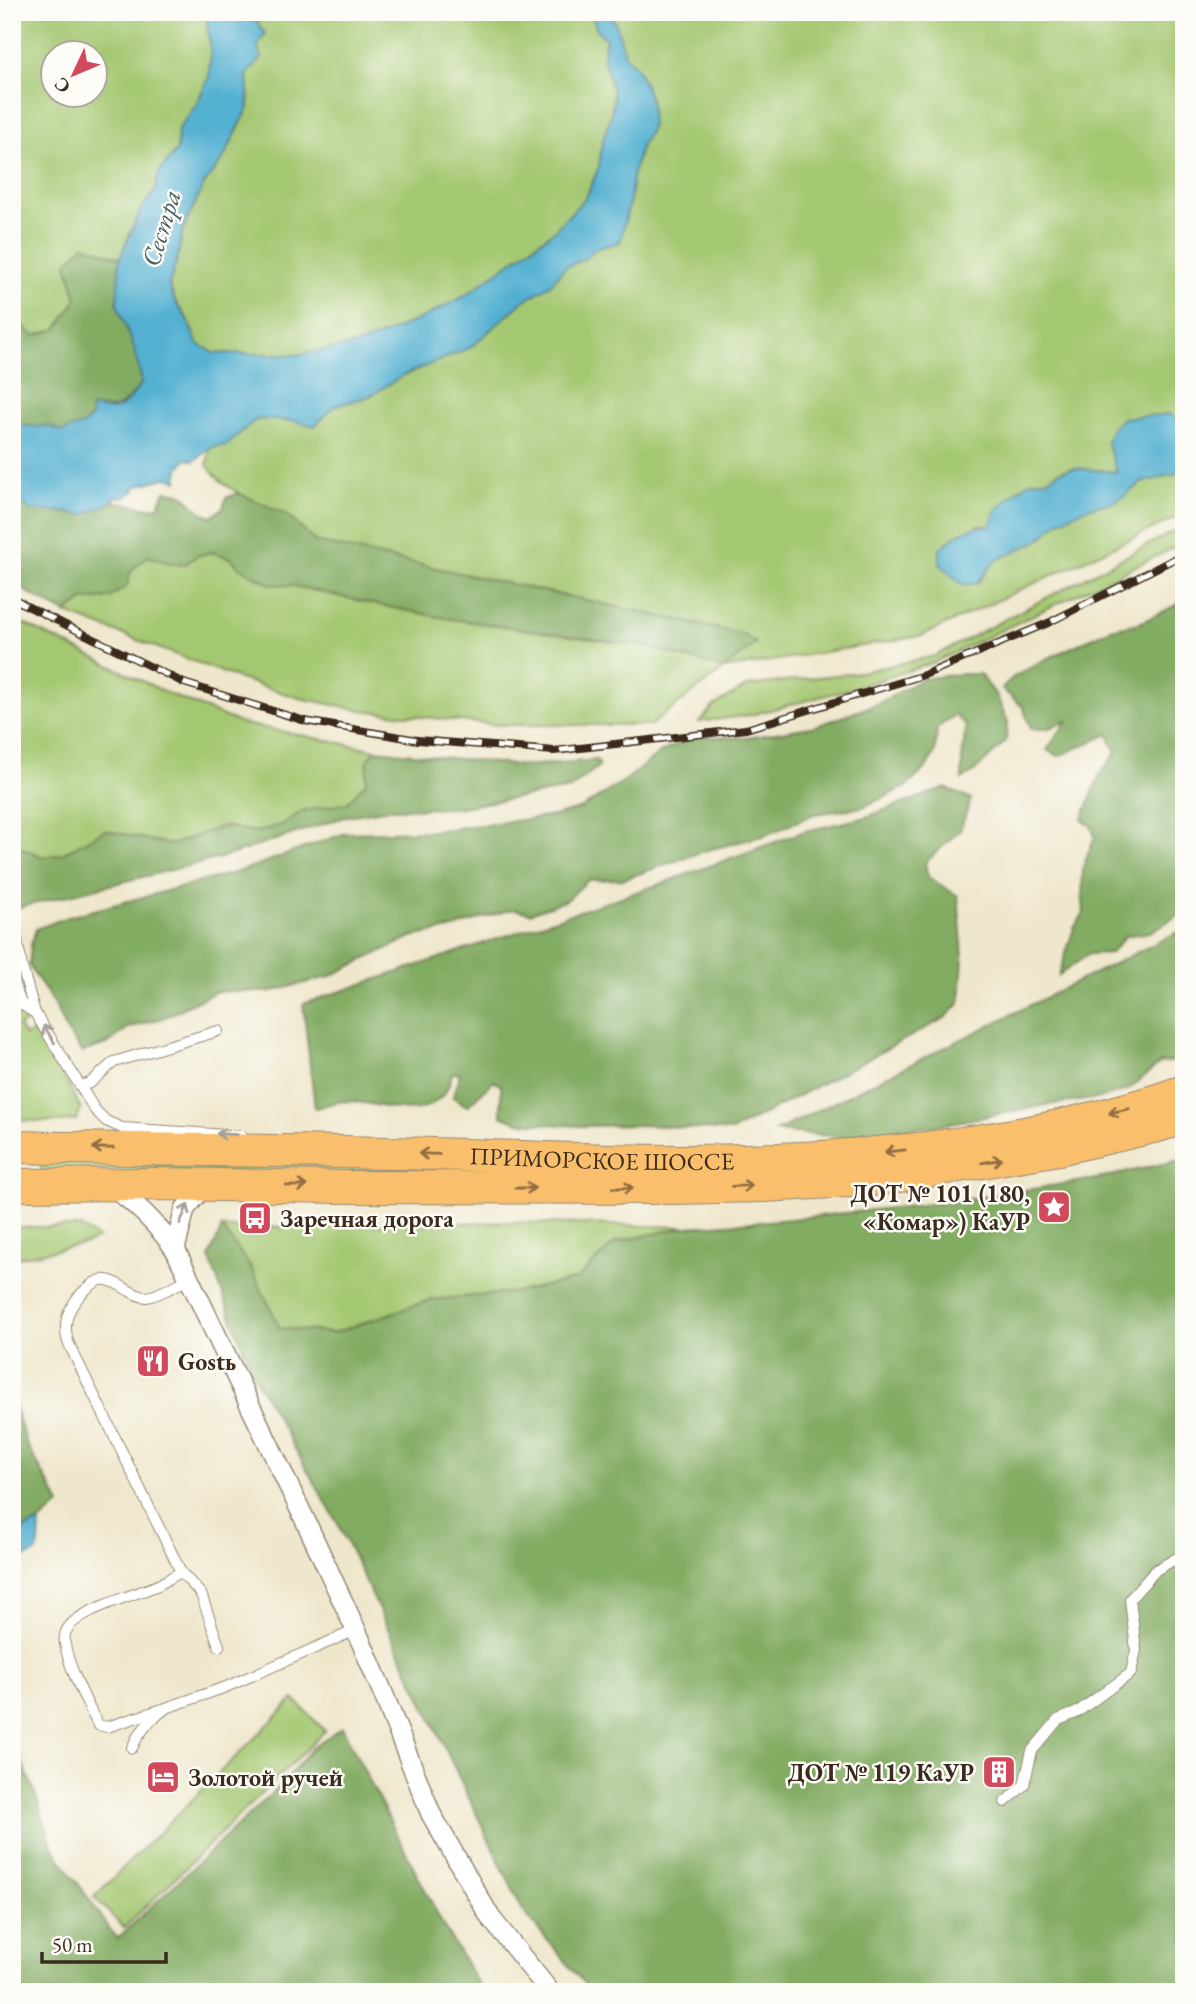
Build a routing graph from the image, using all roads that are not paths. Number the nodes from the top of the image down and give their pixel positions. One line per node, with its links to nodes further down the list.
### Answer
1 (14, 921): 4 (lane)
2 (12, 980): 3 (lane)
3 (17, 1000): 4 (lane)
4 (35, 1013): 6 (lane, one-way to 4)
5 (218, 1031): 6 (lane)
6 (80, 1086): 9 (lane, one-way to 6)
7 (1184, 1091): 13 (highway, ПРИМОРСКОЕ ШОССЕ, one-way to 13)
8 (1184, 1118): 13 (highway, ПРИМОРСКОЕ ШОССЕ, one-way to 8)
9 (249, 1137)
10 (262, 1139): 12 (lane)
11 (12, 1147): 12 (highway, ПРИМОРСКОЕ ШОССЕ, one-way to 11)
12 (343, 1152): 13 (highway, ПРИМОРСКОЕ ШОССЕ, one-way to 12)
13 (571, 1173): 16 (highway, ПРИМОРСКОЕ ШОССЕ, one-way to 13)
14 (12, 1185): 15 (highway, ПРИМОРСКОЕ ШОССЕ)
15 (110, 1185): 16 (highway, ПРИМОРСКОЕ ШОССЕ); 17 (street)
16 (205, 1185): 17 (street, one-way to 16)
17 (174, 1249): 18 (street)
18 (188, 1279): 20 (lane); 21 (street)
19 (1184, 1554): 25 (lane)
20 (181, 1572): 22 (lane); 23 (lane)
21 (356, 1630): 23 (lane); 26 (street)
22 (219, 1646)
23 (166, 1708): 24 (lane)
24 (132, 1748)
25 (1005, 1802)
26 (550, 1992)

